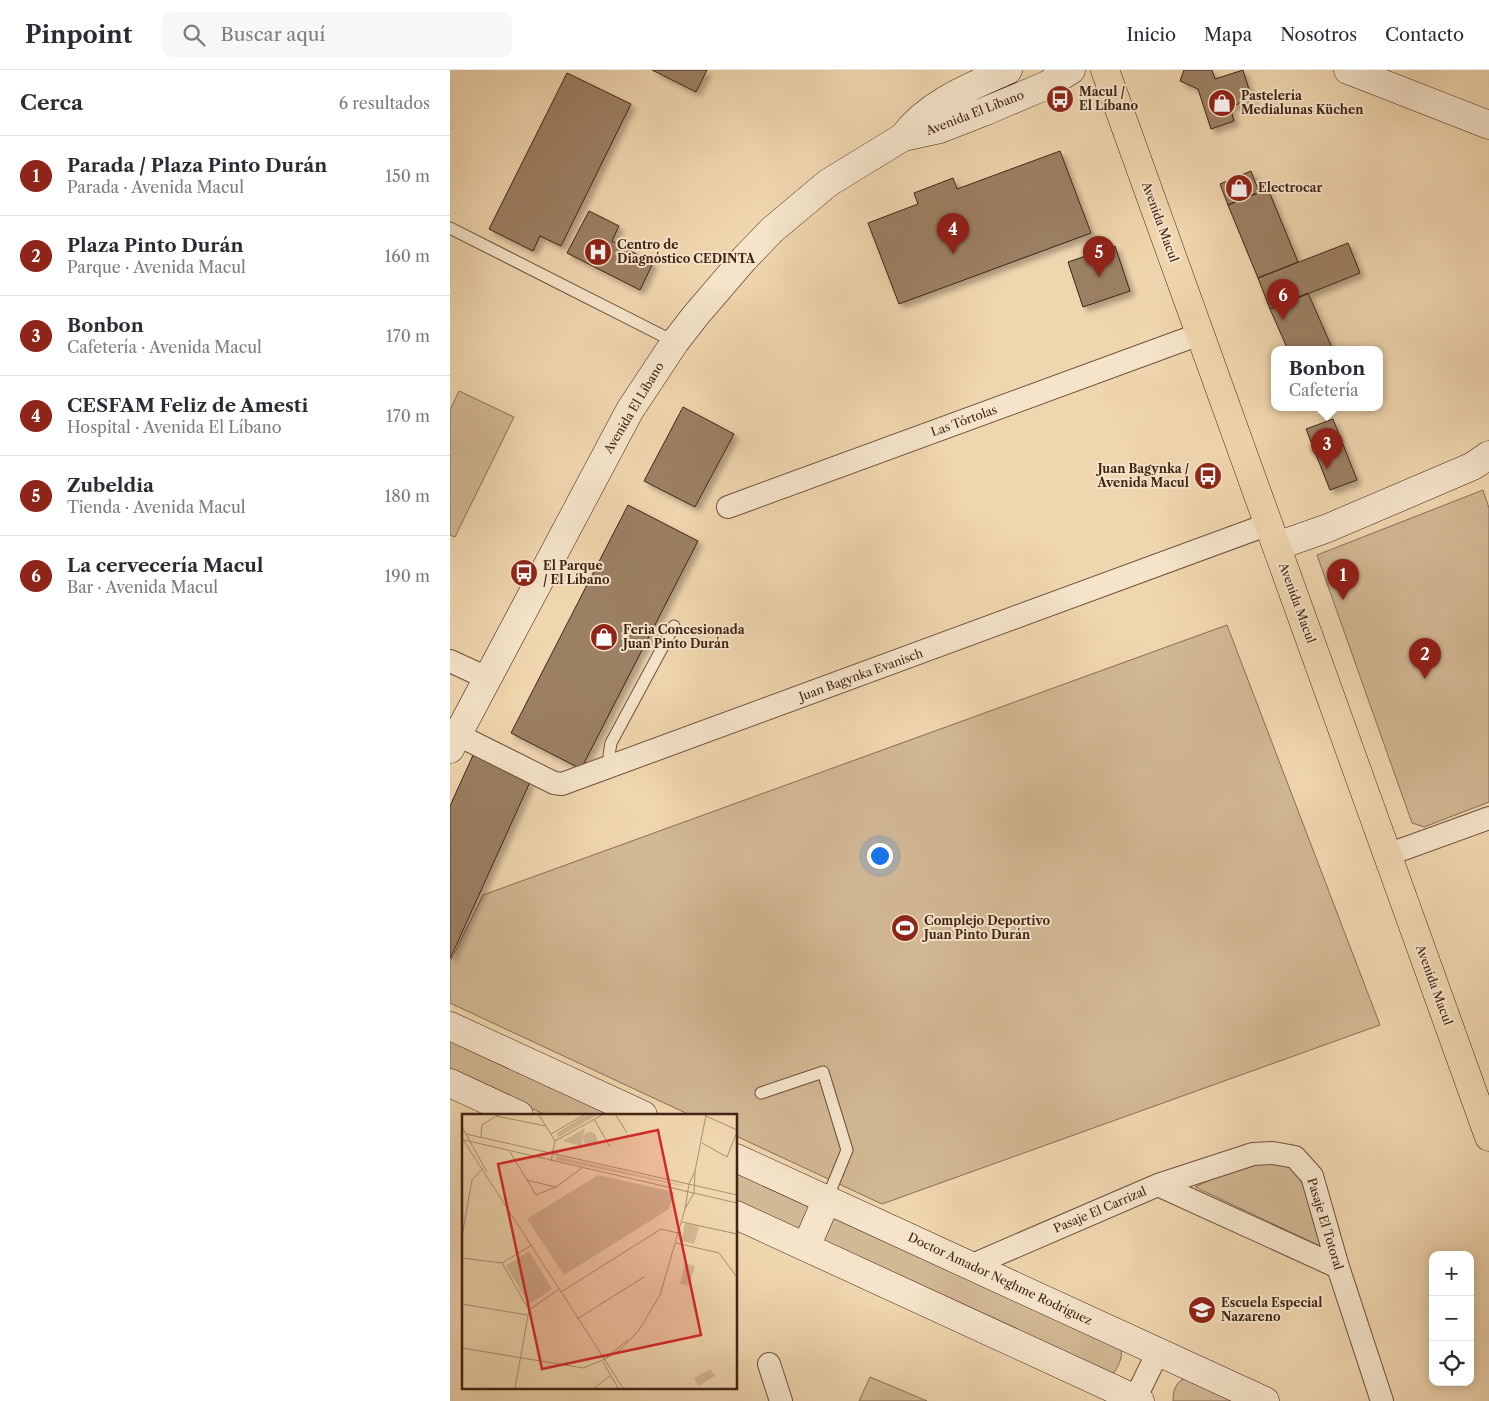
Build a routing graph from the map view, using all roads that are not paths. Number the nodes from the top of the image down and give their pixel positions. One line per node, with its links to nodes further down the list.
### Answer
1 (1008, 70): 6 (main road, Avenida El Líbano)
2 (1071, 70): 6 (main road, Avenida El Líbano)
3 (1105, 70): 8 (main road, Avenida Macul)
4 (1348, 70): 5 (main road)
5 (1489, 125)
6 (903, 137): 9 (main road, Avenida El Líbano)
7 (450, 228): 9 (lane)
8 (1200, 334): 11 (street, Las Tórtolas); 12 (main road, Avenida Macul)
9 (675, 342): 15 (main road, Avenida El Líbano)
10 (1489, 455): 12 (main road)
11 (728, 507)
12 (1273, 535): 17 (street, Juan Bagynka Evanisch); 19 (main road, Avenida Macul)
13 (674, 626): 17 (lane)
14 (450, 661): 15 (street)
15 (487, 678): 16 (main road, Avenida El Líbano)
16 (454, 742): 17 (street, Juan Bagynka Evanisch)
17 (612, 767)
18 (1489, 818): 19 (street)
19 (1387, 855): 25 (main road, Avenida Macul)
20 (450, 1026): 24 (main road)
21 (450, 1083): 23 (main road)
22 (761, 1093): 28 (lane)
23 (517, 1114)
24 (641, 1114)
25 (1489, 1137)
26 (738, 1159): 28 (main road, Doctor Amador Neghme Rodríguez)
27 (1158, 1185): 31 (street, Pasaje El Carrizal); 32 (street, Pasaje El Carrizal); 32 (street, Pasaje El Totoral)
28 (827, 1199): 30 (main road); 31 (main road, Doctor Amador Neghme Rodríguez)
29 (738, 1216): 30 (main road)
30 (806, 1247): 35 (main road)
31 (970, 1266): 33 (main road, Doctor Amador Neghme Rodríguez)
32 (1338, 1267): 38 (street, Pasaje El Totoral)
33 (1158, 1352): 35 (street); 37 (main road, Doctor Amador Neghme Rodríguez)
34 (769, 1364): 36 (street)
35 (1137, 1400)
36 (781, 1401)
37 (1265, 1401)
38 (1382, 1401)

